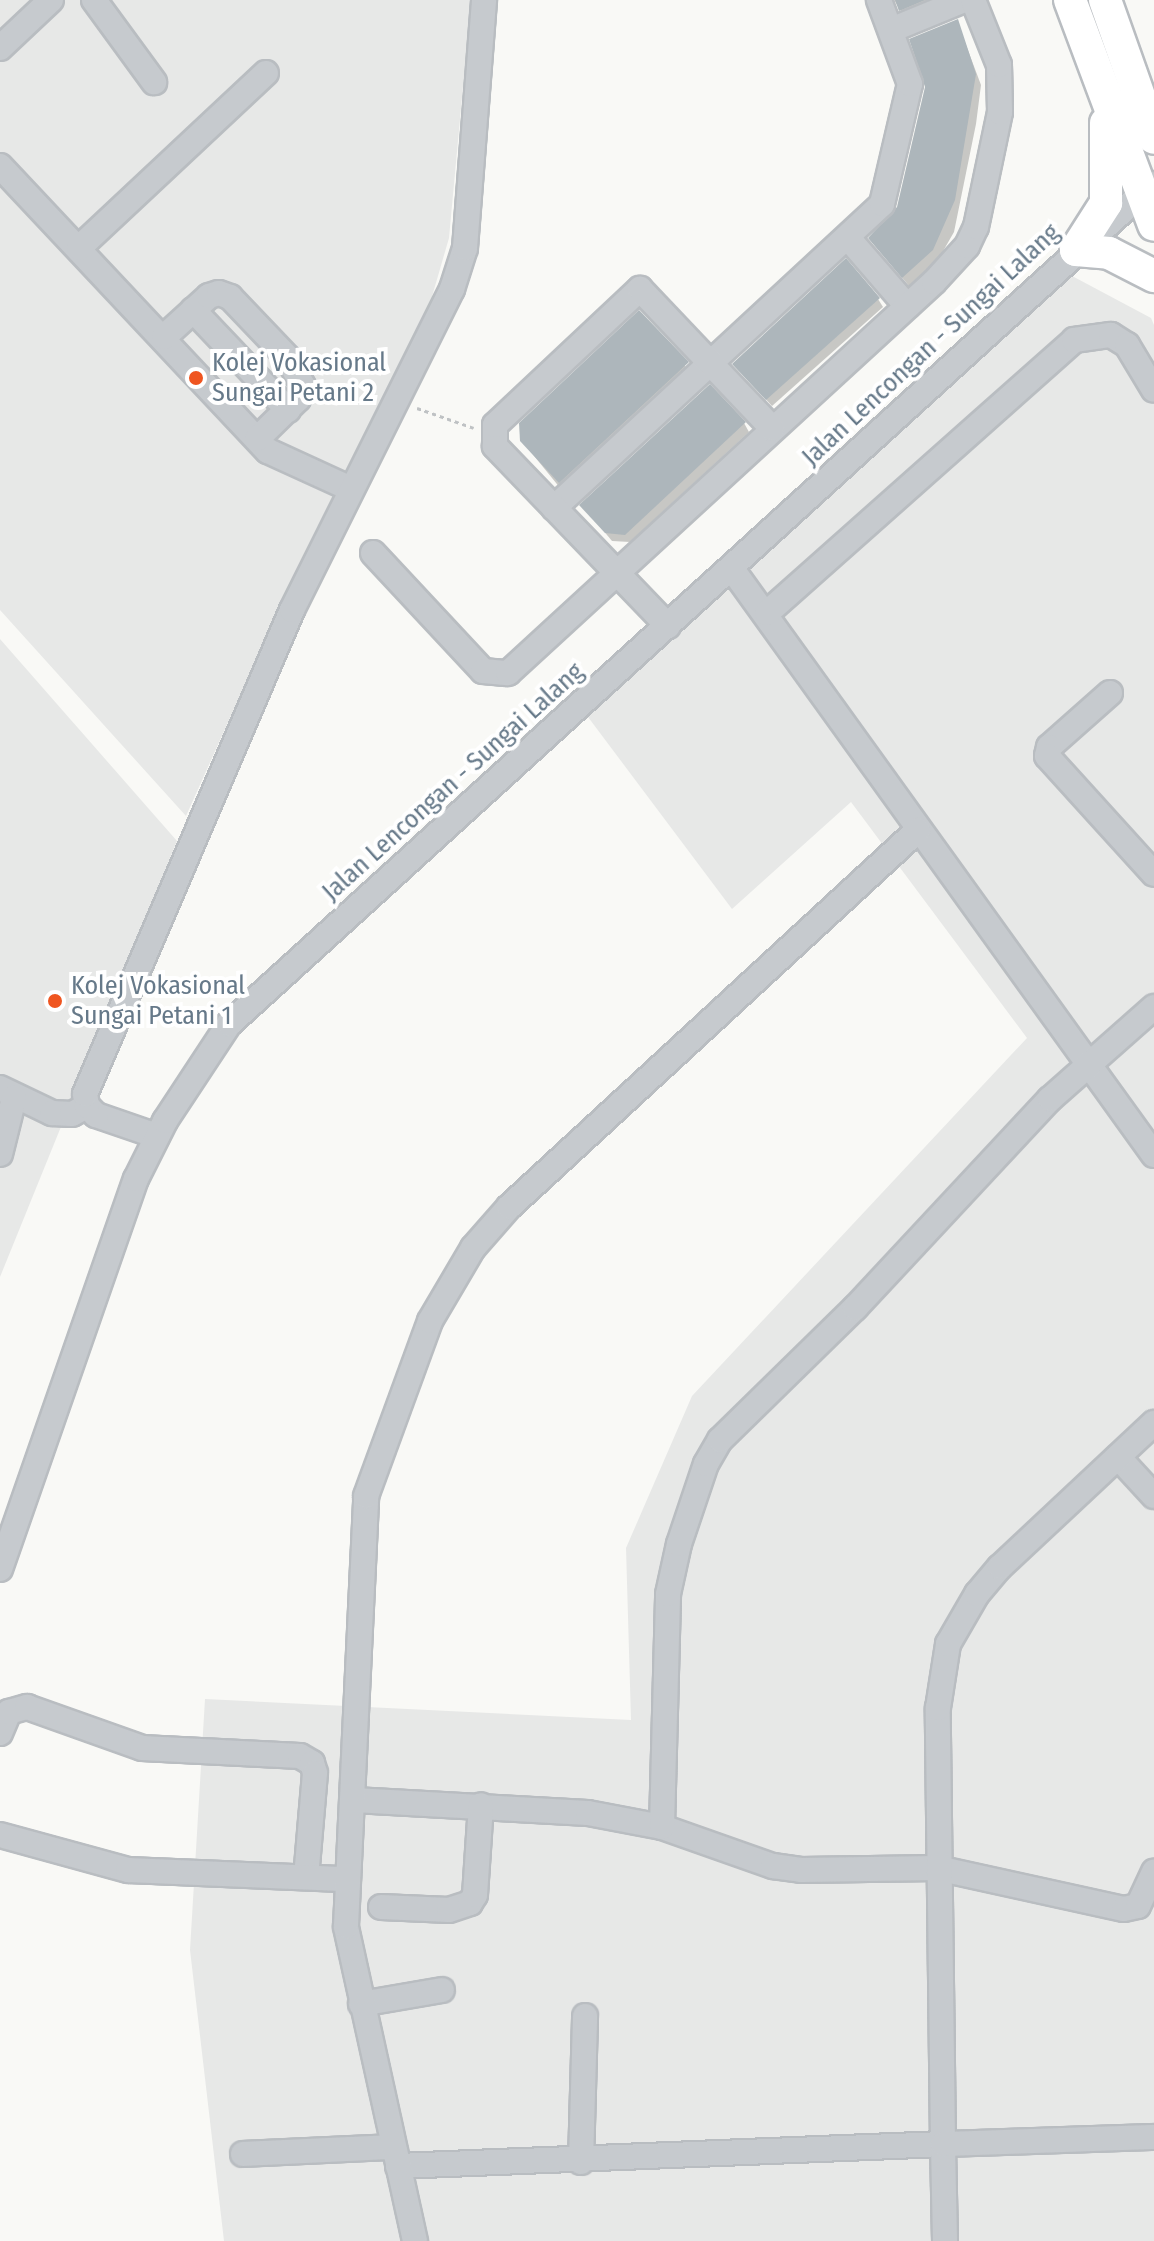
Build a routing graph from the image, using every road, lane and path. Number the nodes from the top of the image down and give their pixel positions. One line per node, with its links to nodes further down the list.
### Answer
1 (51, 0): 10 (street)
2 (94, 0): 12 (street)
3 (484, 0): 27 (street)
4 (879, 0): 9 (street)
5 (964, 0): 9 (street)
6 (973, 0): 22 (street)
7 (1070, 0): 13 (main road)
8 (1105, 0): 14 (main road)
9 (891, 30): 18 (street)
10 (0, 48)
11 (266, 73): 19 (street)
12 (154, 82)
13 (1101, 83): 16 (main road); 20 (main road)
14 (1154, 138)
15 (0, 166): 19 (street)
16 (1148, 188): 17 (main road); 20 (street, Jalan Lencongan - Sungai Lalang)
17 (1154, 225)
18 (849, 239): 22 (street); 25 (street)
19 (79, 248): 24 (street)
20 (1076, 250): 21 (main road); 35 (street, Jalan Lencongan - Sungai Lalang)
21 (1154, 276)
22 (907, 306): 29 (street)
23 (193, 310): 24 (street); 28 (street); 28 (street)
24 (164, 337): 31 (street)
25 (713, 364): 29 (street); 30 (street); 33 (street)
26 (1154, 390): 37 (street)
27 (391, 405): 30 (path); 32 (street)
28 (288, 410): 31 (street)
29 (772, 428): 36 (street)
30 (492, 435): 33 (street)
31 (257, 439): 32 (street)
32 (351, 489): 45 (street)
33 (554, 508): 36 (street)
34 (373, 553): 36 (street)
35 (732, 569): 37 (street); 38 (street, Jalan Lencongan - Sungai Lalang)
36 (617, 572): 38 (street)
37 (767, 613): 40 (street)
38 (668, 626): 46 (street, Jalan Lencongan - Sungai Lalang)
39 (1110, 693): 41 (street)
40 (918, 830): 43 (street); 54 (street)
41 (1154, 874)
42 (1154, 1007): 43 (street)
43 (1090, 1065): 48 (street); 56 (street)
44 (7, 1093): 45 (street); 47 (street)
45 (87, 1106): 46 (street)
46 (157, 1136): 52 (street, Jalan Lencongan - Sungai Lalang)
47 (0, 1154)
48 (1154, 1155)
49 (1154, 1423): 50 (street)
50 (1118, 1457): 51 (street); 58 (street)
51 (1154, 1496)
52 (0, 1569)
53 (0, 1733): 60 (street)
54 (354, 1800): 55 (street); 61 (street)
55 (481, 1805): 56 (street); 62 (street)
56 (662, 1827): 58 (street)
57 (0, 1835): 60 (street)
58 (937, 1868): 59 (street); 67 (street)
59 (1154, 1872)
60 (306, 1877): 61 (street)
61 (347, 1879): 64 (street)
62 (381, 1907)
63 (442, 1990): 64 (street)
64 (361, 2004): 69 (street)
65 (585, 2016): 70 (street)
66 (1154, 2137): 67 (street)
67 (943, 2144): 70 (street); 72 (street)
68 (243, 2154): 69 (street)
69 (396, 2156): 70 (street); 71 (street)
70 (581, 2162)
71 (415, 2241)
72 (945, 2241)

